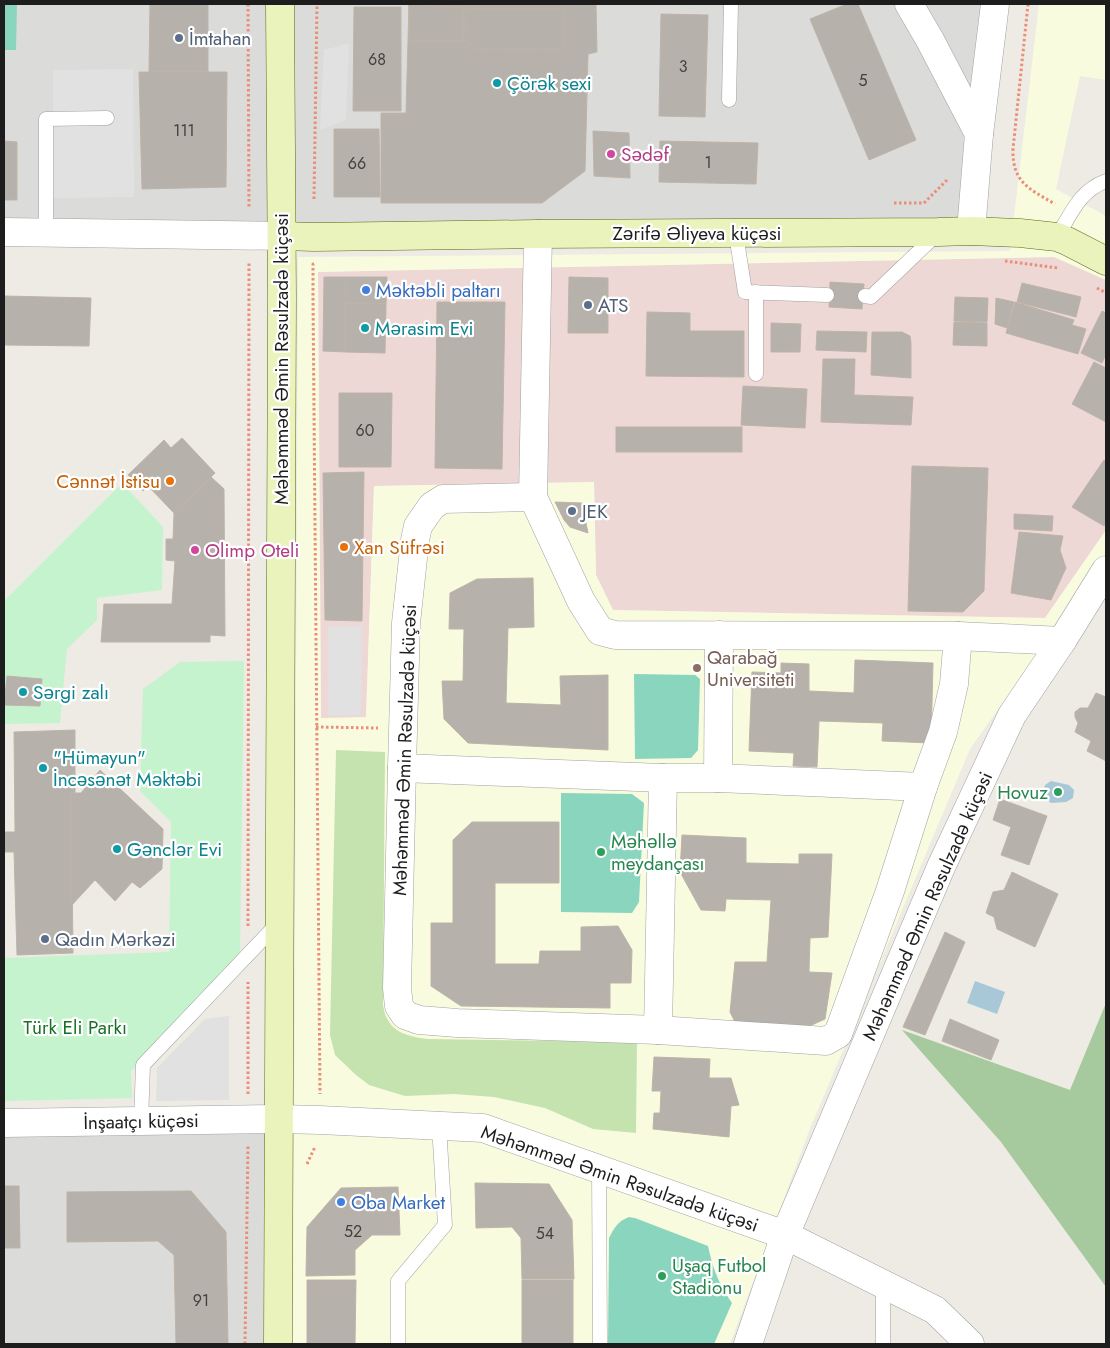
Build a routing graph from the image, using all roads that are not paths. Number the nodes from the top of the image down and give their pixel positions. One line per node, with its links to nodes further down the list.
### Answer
1 (280, 4): 15 (main road, Məhəmməd Əmin Rəsulzadə küçəsi)
2 (731, 4): 5 (lane)
3 (909, 4): 7 (street)
4 (995, 4): 7 (street)
5 (729, 100)
6 (107, 118): 11 (lane)
7 (979, 134): 9 (street)
8 (1106, 181): 16 (lane)
9 (971, 231): 12 (main road, Zərifə Əliyeva küçəsi); 16 (main road, Zərifə Əliyeva küçəsi)
10 (4, 232): 11 (street)
11 (46, 232): 15 (street)
12 (938, 232): 14 (main road, Zərifə Əliyeva küçəsi); 20 (lane)
13 (538, 234): 14 (main road, Zərifə Əliyeva küçəsi); 15 (main road, Zərifə Əliyeva küçəsi); 22 (street)
14 (736, 234): 18 (lane)
15 (282, 236): 31 (main road, Məhəmməd Əmin Rəsulzadə küçəsi)
16 (1057, 237): 17 (main road, Zərifə Əliyeva küçəsi)
17 (1106, 261)
18 (756, 292): 19 (lane); 21 (lane)
19 (826, 295)
20 (865, 296)
21 (756, 374)
22 (533, 497): 24 (street); 27 (street, Məhəmməd Əmin Rəsulzadə küçəsi)
23 (1106, 570): 26 (street, Məhəmməd Əmin Rəsulzadə küçəsi)
24 (719, 635): 25 (street); 29 (street)
25 (958, 636): 26 (street); 30 (street, Məhəmməd Əmin Rəsulzadə küçəsi)
26 (1062, 641): 38 (street, Məhəmməd Əmin Rəsulzadə küçəsi)
27 (402, 768): 28 (street); 32 (street, Məhəmməd Əmin Rəsulzadə küçəsi)
28 (663, 778): 29 (street); 32 (street)
29 (718, 778): 30 (street)
30 (923, 787): 32 (street, Məhəmməd Əmin Rəsulzadə küçəsi)
31 (279, 921): 33 (main road, Məhəmməd Əmin Rəsulzadə küçəsi); 34 (lane)
32 (658, 1030)
33 (279, 1119): 34 (street, İnşaatçı küçəsi); 36 (street, Məhəmməd Əmin Rəsulzadə küçəsi); 40 (main road)
34 (141, 1121): 35 (street, İnşaatçı küçəsi)
35 (4, 1123)
36 (439, 1125): 37 (street, Məhəmməd Əmin Rəsulzadə küçəsi); 41 (lane)
37 (599, 1169): 38 (street, Məhəmməd Əmin Rəsulzadə küçəsi); 42 (lane)
38 (785, 1236): 39 (street, Məhəmməd Əmin Rəsulzadə küçəsi); 43 (street, Məhəmməd Əmin Rəsulzadə küçəsi)
39 (883, 1284): 44 (lane); 45 (street, Məhəmməd Əmin Rəsulzadə küçəsi)
40 (278, 1344)
41 (398, 1344)
42 (600, 1344)
43 (748, 1344)
44 (883, 1344)
45 (970, 1344)

